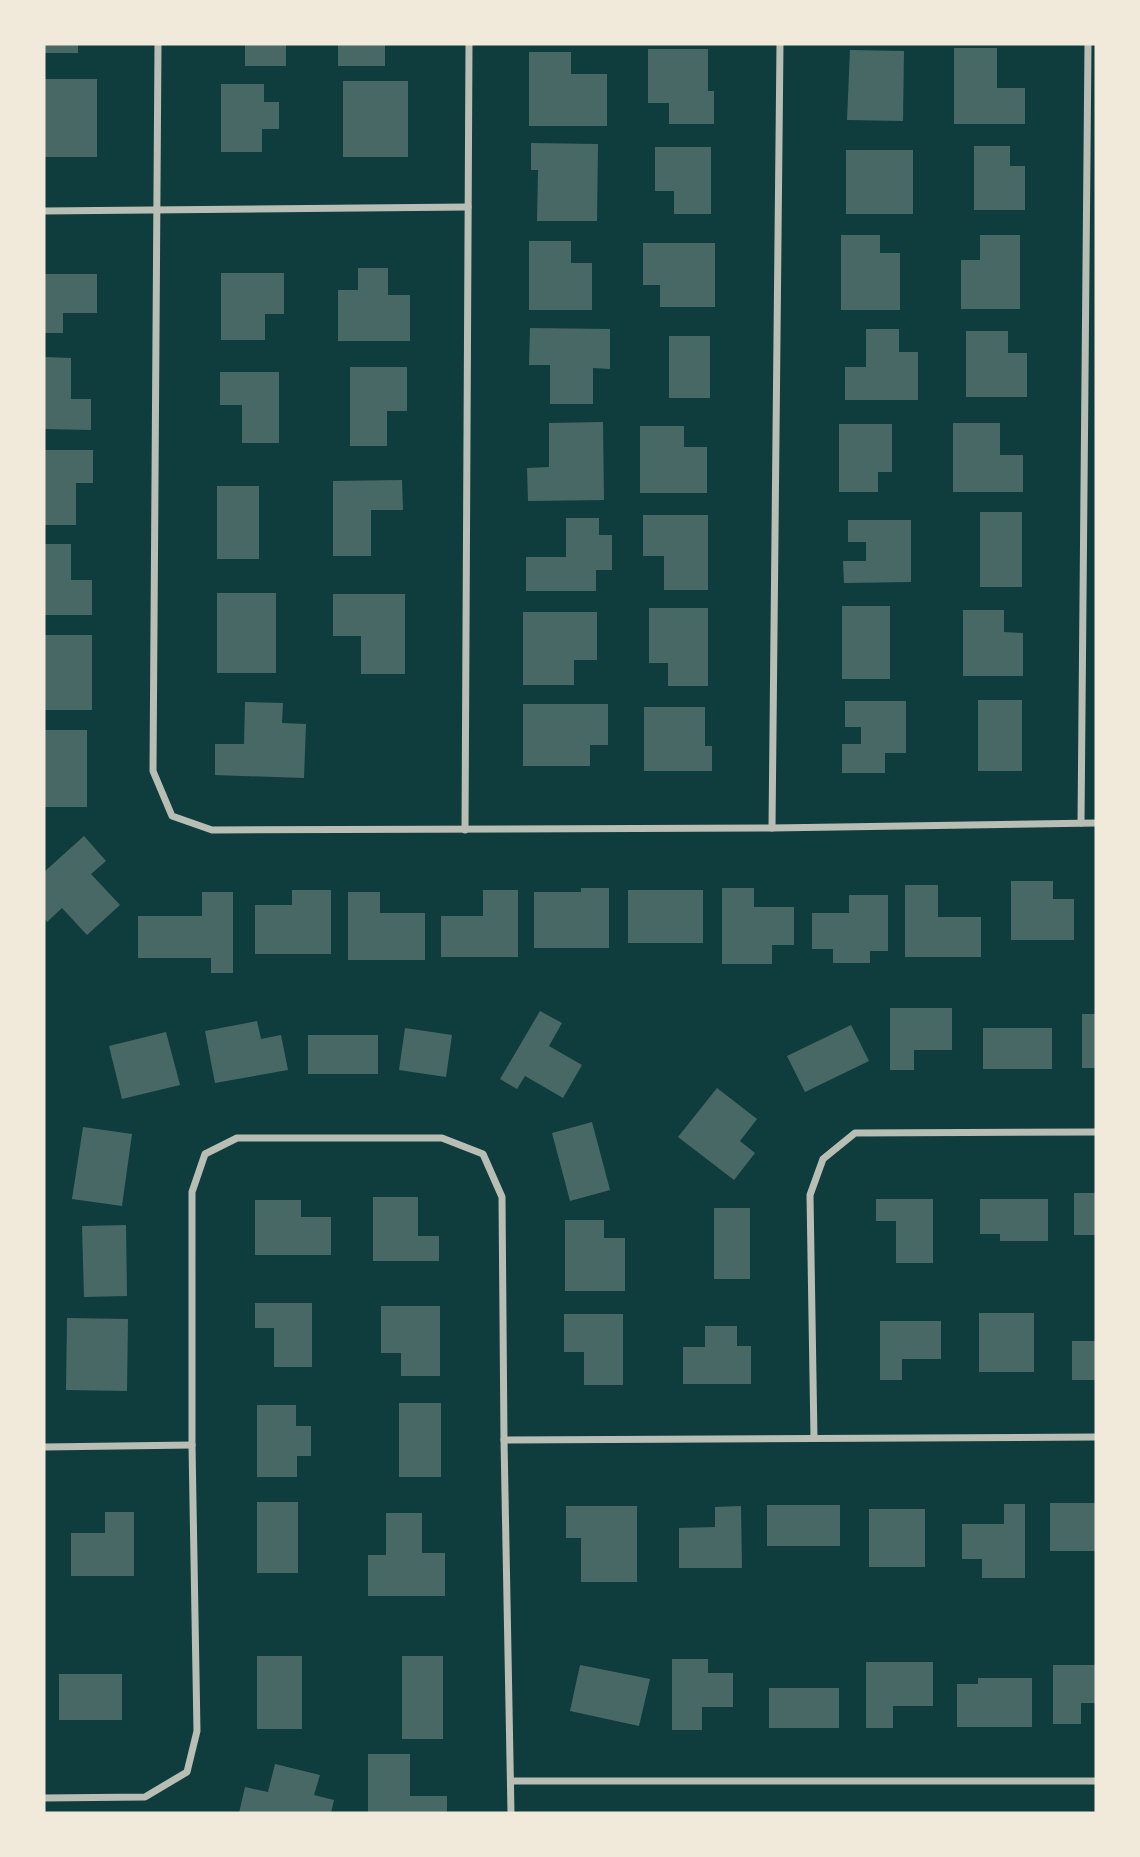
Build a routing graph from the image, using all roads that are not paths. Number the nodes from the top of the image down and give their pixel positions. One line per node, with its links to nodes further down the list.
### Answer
1 (158, 44): 7 (street)
2 (469, 44): 5 (street)
3 (780, 44): 10 (street)
4 (1088, 44): 8 (street)
5 (468, 208): 7 (street); 11 (street)
6 (44, 211): 7 (street)
7 (157, 211): 11 (street)
8 (1081, 823): 9 (street); 10 (street)
9 (1096, 823)
10 (772, 828): 11 (street)
11 (465, 830)
12 (1096, 1132): 14 (street)
13 (1096, 1437): 14 (street)
14 (814, 1438): 15 (street)
15 (504, 1440): 16 (street); 18 (street)
16 (192, 1444): 17 (street); 20 (street)
17 (44, 1447)
18 (511, 1781): 19 (street); 21 (street)
19 (1096, 1781)
20 (44, 1798)
21 (511, 1813)

